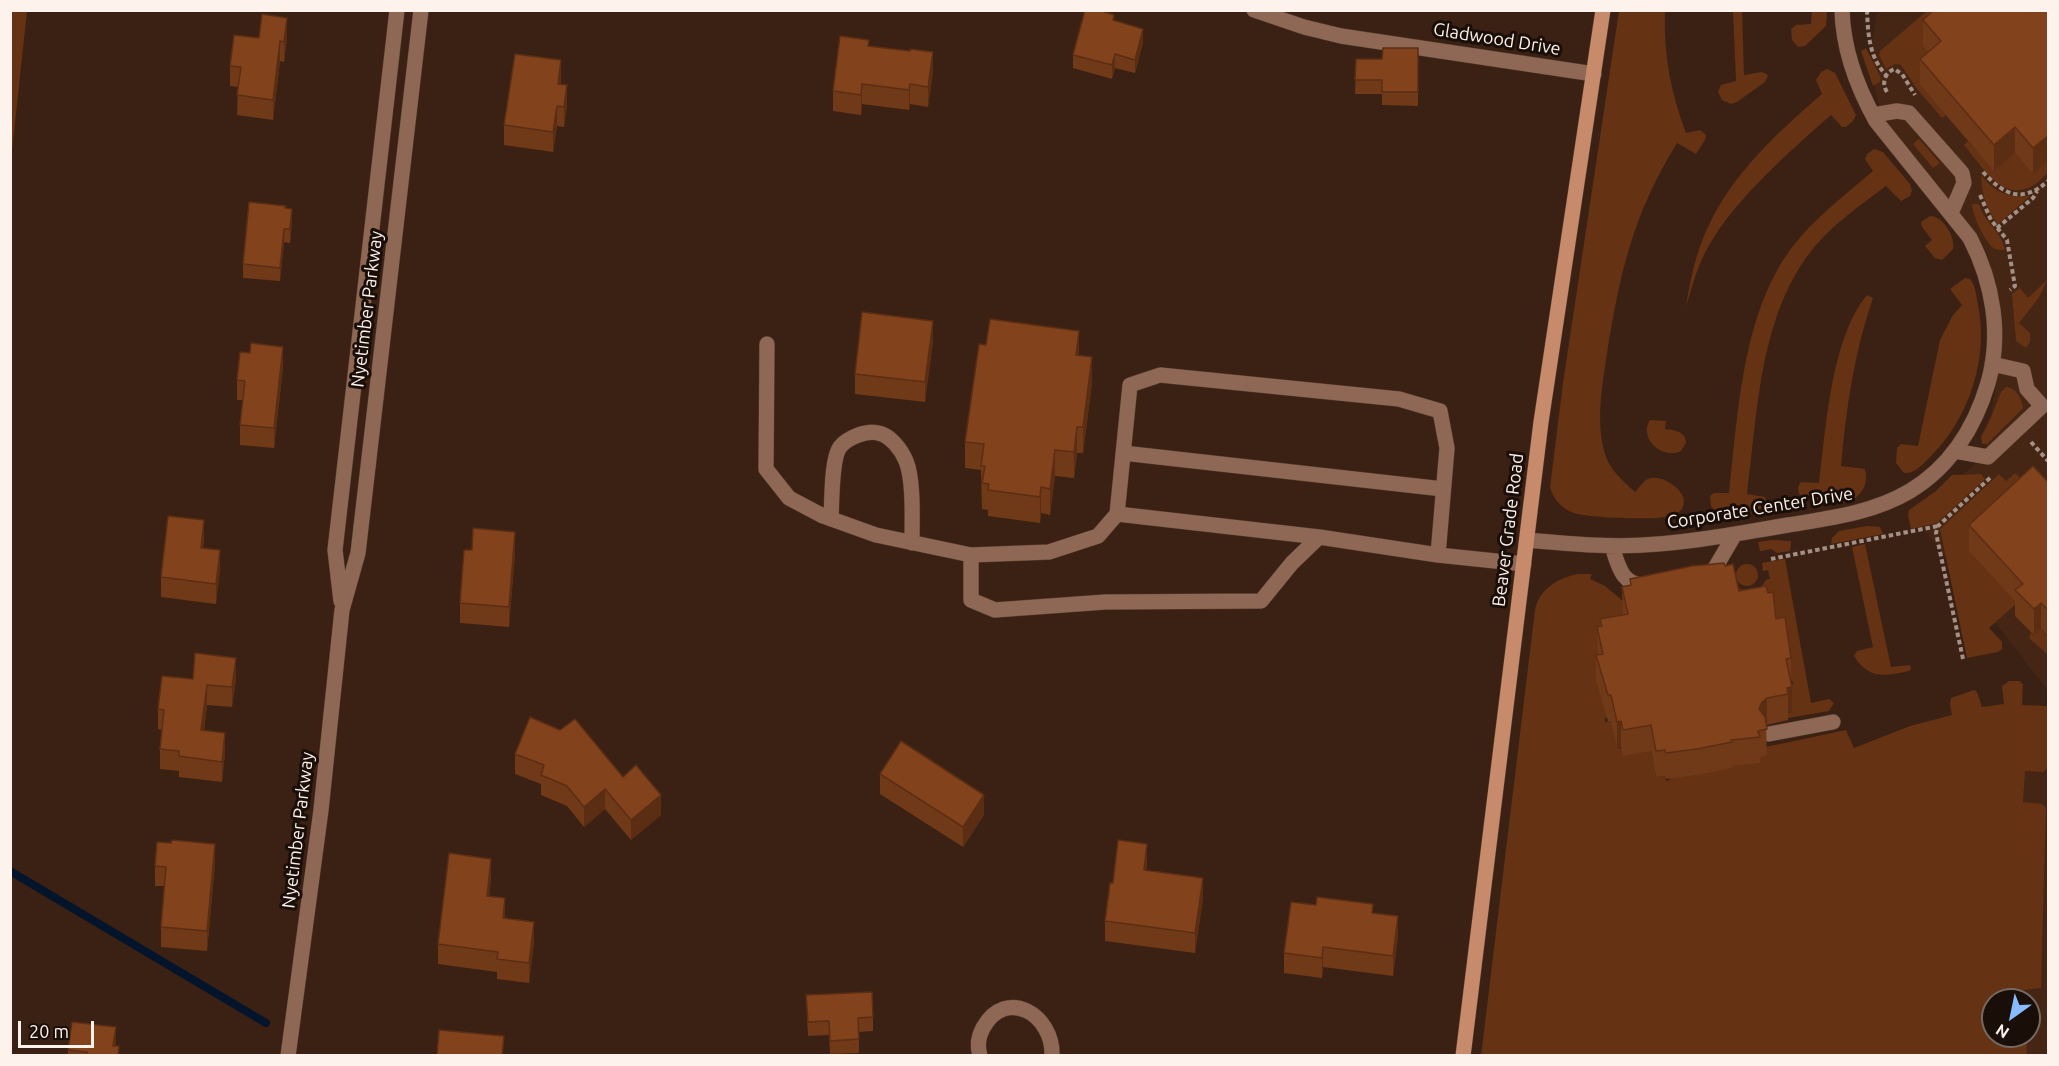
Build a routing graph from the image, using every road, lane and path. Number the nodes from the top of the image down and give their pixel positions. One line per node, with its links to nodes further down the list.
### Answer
1 (397, 10): 33 (street, Nyetimber Parkway)
2 (421, 10): 33 (street, Nyetimber Parkway)
3 (1254, 10): 7 (street, Gladwood Drive)
4 (1604, 10): 7 (main road, Beaver Grade Road)
5 (1842, 10): 9 (street, Corporate Center Drive)
6 (1867, 10): 8 (path)
7 (1594, 74): 24 (main road, Beaver Grade Road)
8 (1886, 75)
9 (1873, 115): 11 (street, Corporate Center Drive); 11 (street)
10 (2037, 191): 12 (path)
11 (1951, 213): 14 (street, Corporate Center Drive)
12 (1997, 228)
13 (767, 344): 19 (street)
14 (1992, 364): 15 (street, Corporate Center Drive); 15 (street)
15 (1955, 451): 21 (street, Corporate Center Drive)
16 (1123, 453): 17 (street); 17 (street); 18 (street)
17 (1443, 489): 28 (street)
18 (1117, 514): 23 (street); 27 (street)
19 (831, 519): 25 (street); 25 (street)
20 (1938, 526): 29 (path)
21 (1736, 534): 26 (street, Corporate Center Drive); 31 (street)
22 (1936, 534): 34 (path)
23 (1319, 537): 27 (street); 28 (street)
24 (1527, 540): 26 (street, Corporate Center Drive); 30 (main road, Beaver Grade Road)
25 (912, 543): 27 (street)
26 (1612, 546): 32 (street)
27 (971, 555)
28 (1438, 555): 30 (street)
29 (1771, 559)
30 (1524, 564): 40 (main road, Beaver Grade Road)
31 (1689, 576)
32 (1666, 580)
33 (342, 610): 37 (street, Nyetimber Parkway)
34 (1963, 659)
35 (1833, 722): 36 (street)
36 (1769, 734)
37 (288, 1056)
38 (980, 1056): 39 (street)
39 (1052, 1056)
40 (1464, 1056)

